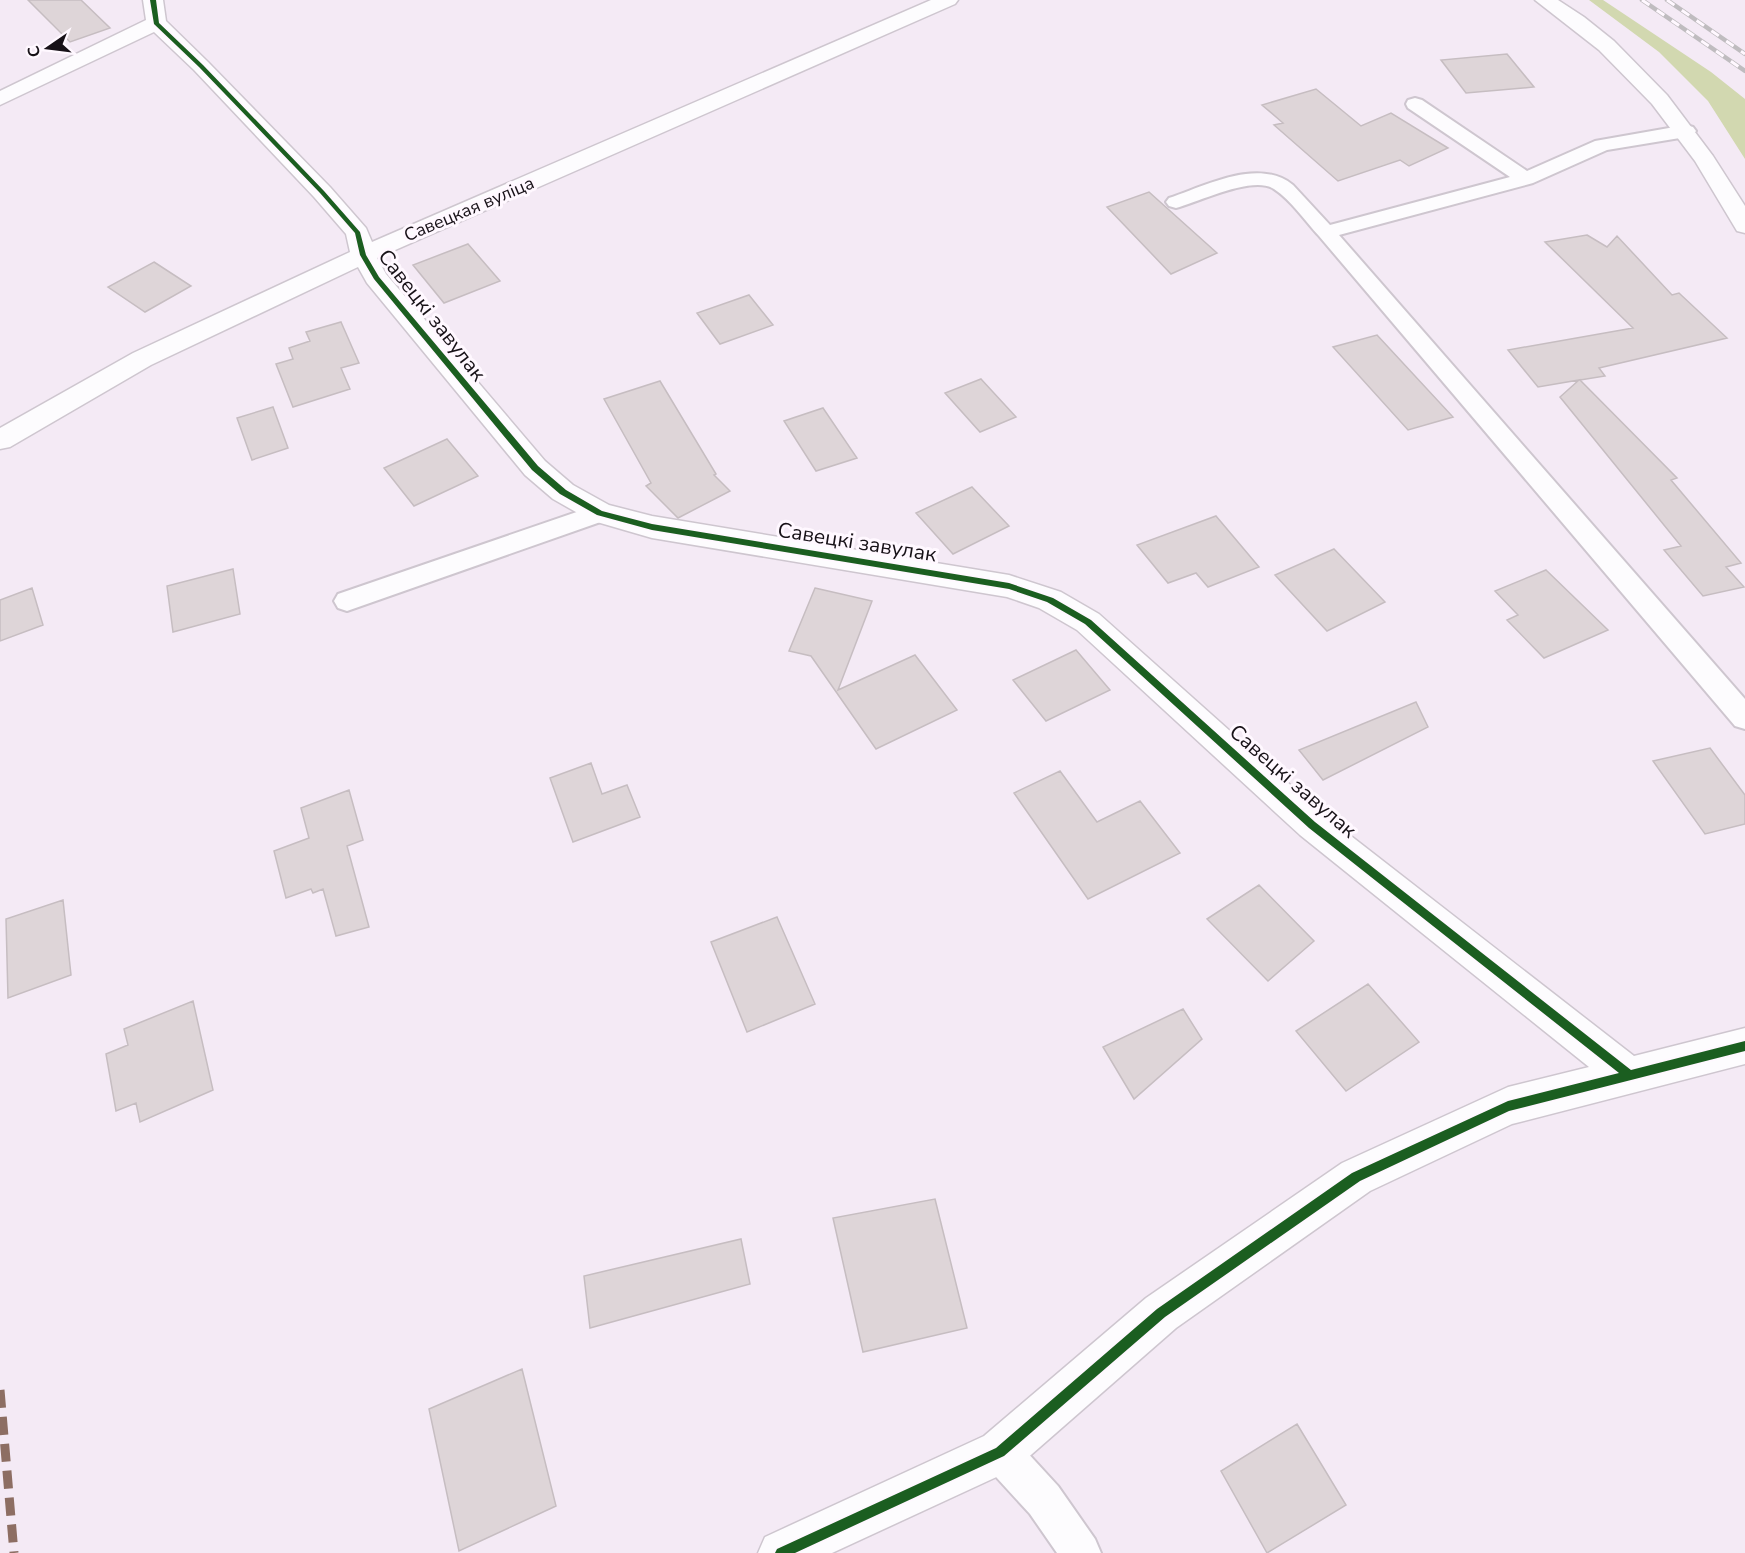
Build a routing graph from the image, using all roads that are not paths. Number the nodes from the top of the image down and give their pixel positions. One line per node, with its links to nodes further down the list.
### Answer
1 (948, 0): 11 (street, Савецкая вуліца)
2 (1545, 0): 6 (street)
3 (154, 12): 4 (street); 11 (street, Савецкі завулак)
4 (0, 99)
5 (1415, 104): 7 (lane)
6 (1686, 131): 7 (lane); 9 (street)
7 (1526, 179): 10 (lane)
8 (1176, 202): 10 (lane)
9 (1745, 226)
10 (1326, 232): 15 (lane)
11 (363, 255): 12 (street, Савецкая вуліца); 13 (street, Савецкі завулак)
12 (0, 440)
13 (600, 513): 14 (lane); 17 (street, Савецкі завулак)
14 (347, 601)
15 (1745, 717)
16 (1745, 1046): 17 (street)
17 (1628, 1074): 18 (street)
18 (1000, 1452): 19 (street); 20 (lane)
19 (782, 1553)
20 (1081, 1553)

